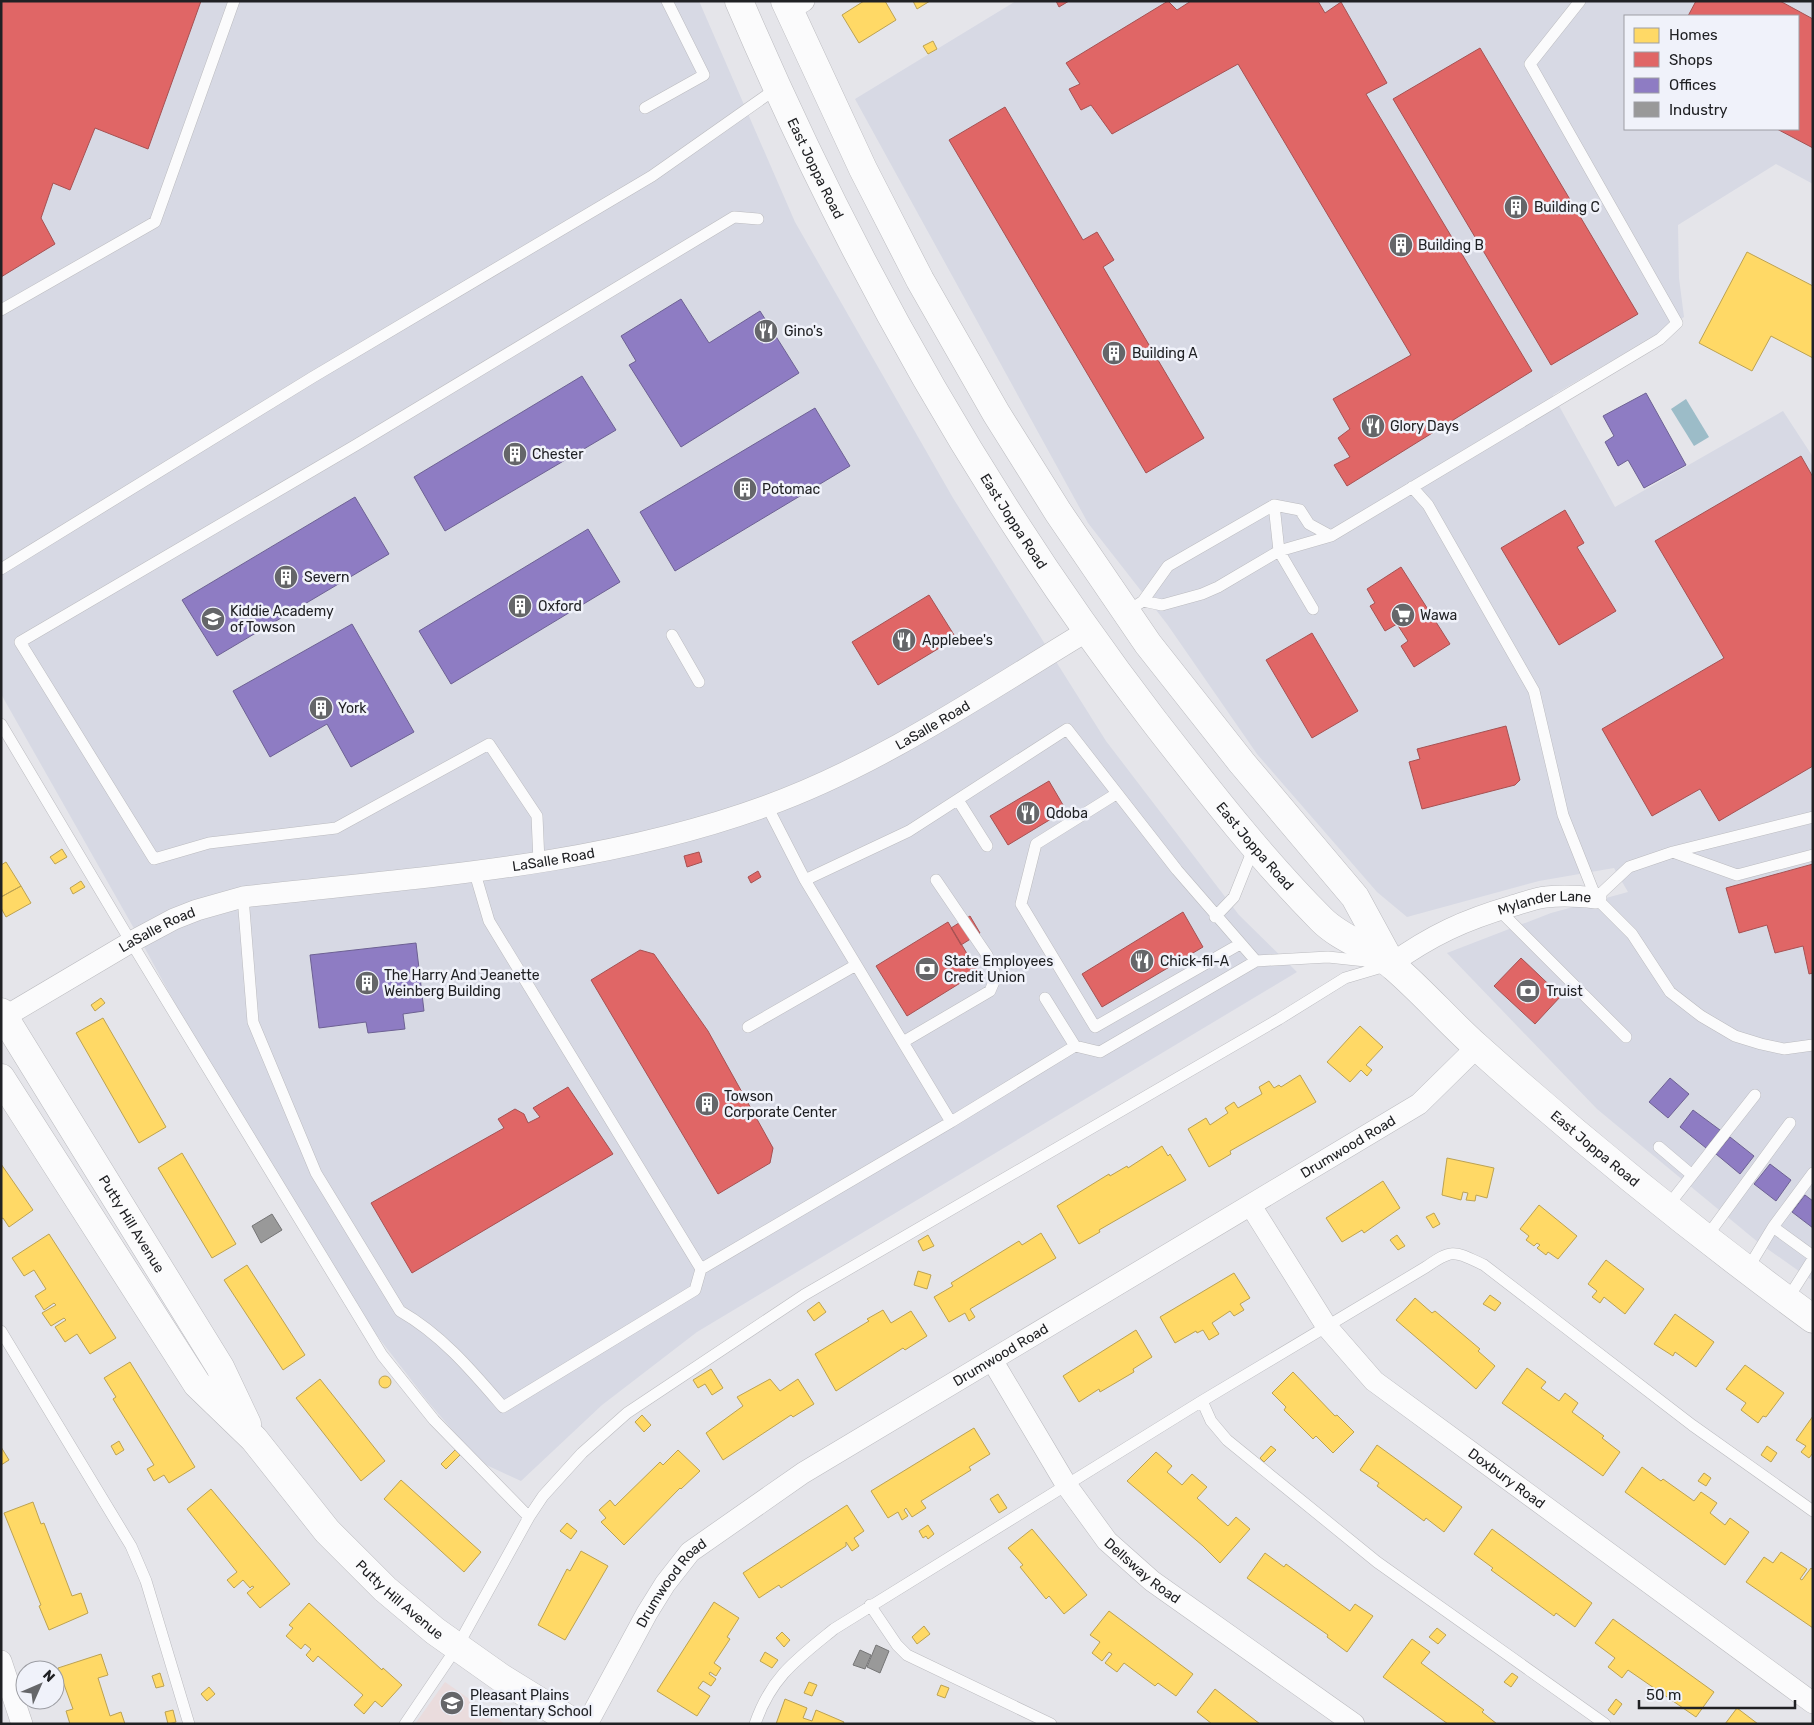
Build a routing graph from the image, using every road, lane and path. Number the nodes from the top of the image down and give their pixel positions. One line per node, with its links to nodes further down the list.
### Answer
1 (234, 1): 11 (lane)
2 (668, 1): 7 (lane)
3 (739, 1): 6 (main road, East Joppa Road)
4 (1580, 1): 12 (lane)
5 (792, 4): 8 (main road, East Joppa Road)
6 (777, 88): 9 (main road, East Joppa Road); 16 (lane)
7 (645, 108)
8 (862, 169): 9 (main road); 17 (main road, East Joppa Road)
9 (824, 188): 19 (main road, East Joppa Road)
10 (758, 219): 31 (lane)
11 (1, 310)
12 (1412, 487): 14 (lane); 36 (lane)
13 (1274, 505): 14 (lane); 15 (lane); 17 (lane)
14 (1331, 536): 15 (lane)
15 (1279, 550): 17 (lane); 18 (lane)
16 (1, 569)
17 (1134, 606): 19 (main road); 42 (main road, East Joppa Road)
18 (1314, 609)
19 (1087, 632): 25 (street, LaSalle Road); 27 (main road, East Joppa Road)
20 (672, 635): 21 (lane)
21 (699, 682)
22 (1, 724): 39 (lane)
23 (1116, 794): 24 (lane); 38 (lane); 40 (lane)
24 (958, 800): 28 (lane); 33 (lane)
25 (767, 806): 31 (street, LaSalle Road); 33 (lane)
26 (1813, 817): 29 (lane, Mylander Lane)
27 (1255, 845): 38 (lane); 42 (main road, East Joppa Road)
28 (987, 846)
29 (1672, 852): 30 (lane); 36 (lane, Mylander Lane)
30 (1813, 855)
31 (540, 862): 32 (street, LaSalle Road)
32 (474, 870): 35 (street, LaSalle Road); 64 (lane)
33 (806, 880): 43 (lane)
34 (936, 880): 48 (lane)
35 (243, 897): 39 (street, LaSalle Road); 64 (lane)
36 (1596, 898): 37 (street, Mylander Lane); 49 (lane)
37 (1498, 910): 42 (street, Mylander Lane); 47 (lane)
38 (1215, 917): 40 (lane)
39 (131, 942): 45 (street, LaSalle Road); 75 (lane)
40 (1240, 944): 41 (lane)
41 (1256, 962): 42 (lane); 50 (lane)
42 (1391, 964): 51 (main road, East Joppa Road); 75 (lane)
43 (856, 965): 46 (lane); 48 (lane)
44 (1045, 998): 50 (lane)
45 (2, 1016): 72 (main road, Putty Hill Avenue)
46 (748, 1027)
47 (1626, 1037)
48 (903, 1042): 54 (lane)
49 (1813, 1044)
50 (1075, 1046): 54 (lane)
51 (1477, 1047): 59 (street, Drumwood Road); 60 (main road, East Joppa Road)
52 (1, 1078): 72 (main road, Putty Hill Avenue)
53 (1755, 1095): 58 (lane)
54 (951, 1122): 64 (lane)
55 (1790, 1124): 62 (lane)
56 (1659, 1147): 58 (lane)
57 (1813, 1173): 61 (lane)
58 (1692, 1176): 60 (lane)
59 (1251, 1206): 68 (street, Doxbury Road); 70 (street, Drumwood Road)
60 (1666, 1208): 62 (main road, East Joppa Road)
61 (1773, 1227): 63 (lane); 65 (lane)
62 (1706, 1239): 65 (main road, East Joppa Road)
63 (1813, 1258): 66 (lane)
64 (702, 1269)
65 (1747, 1270): 66 (main road, East Joppa Road)
66 (1788, 1300): 67 (main road, East Joppa Road)
67 (1813, 1318)
68 (1327, 1327): 71 (lane); 74 (lane); 79 (street, Doxbury Road)
69 (1, 1332): 81 (lane)
70 (992, 1360): 73 (street, Dellsway Road); 84 (street, Drumwood Road)
71 (1202, 1401): 73 (lane); 88 (lane)
72 (254, 1439): 77 (main road, Putty Hill Avenue)
73 (1067, 1486): 76 (lane); 87 (street, Dellsway Road)
74 (1813, 1511)
75 (529, 1516): 77 (lane)
76 (870, 1605): 85 (lane); 86 (lane)
77 (457, 1647): 82 (lane); 83 (main road, Putty Hill Avenue)
78 (1, 1661): 80 (street)
79 (1813, 1703)
80 (22, 1724)
81 (189, 1724)
82 (405, 1724)
83 (576, 1724)
84 (587, 1724)
85 (755, 1724)
86 (1051, 1724)
87 (1354, 1724)
88 (1606, 1724)

